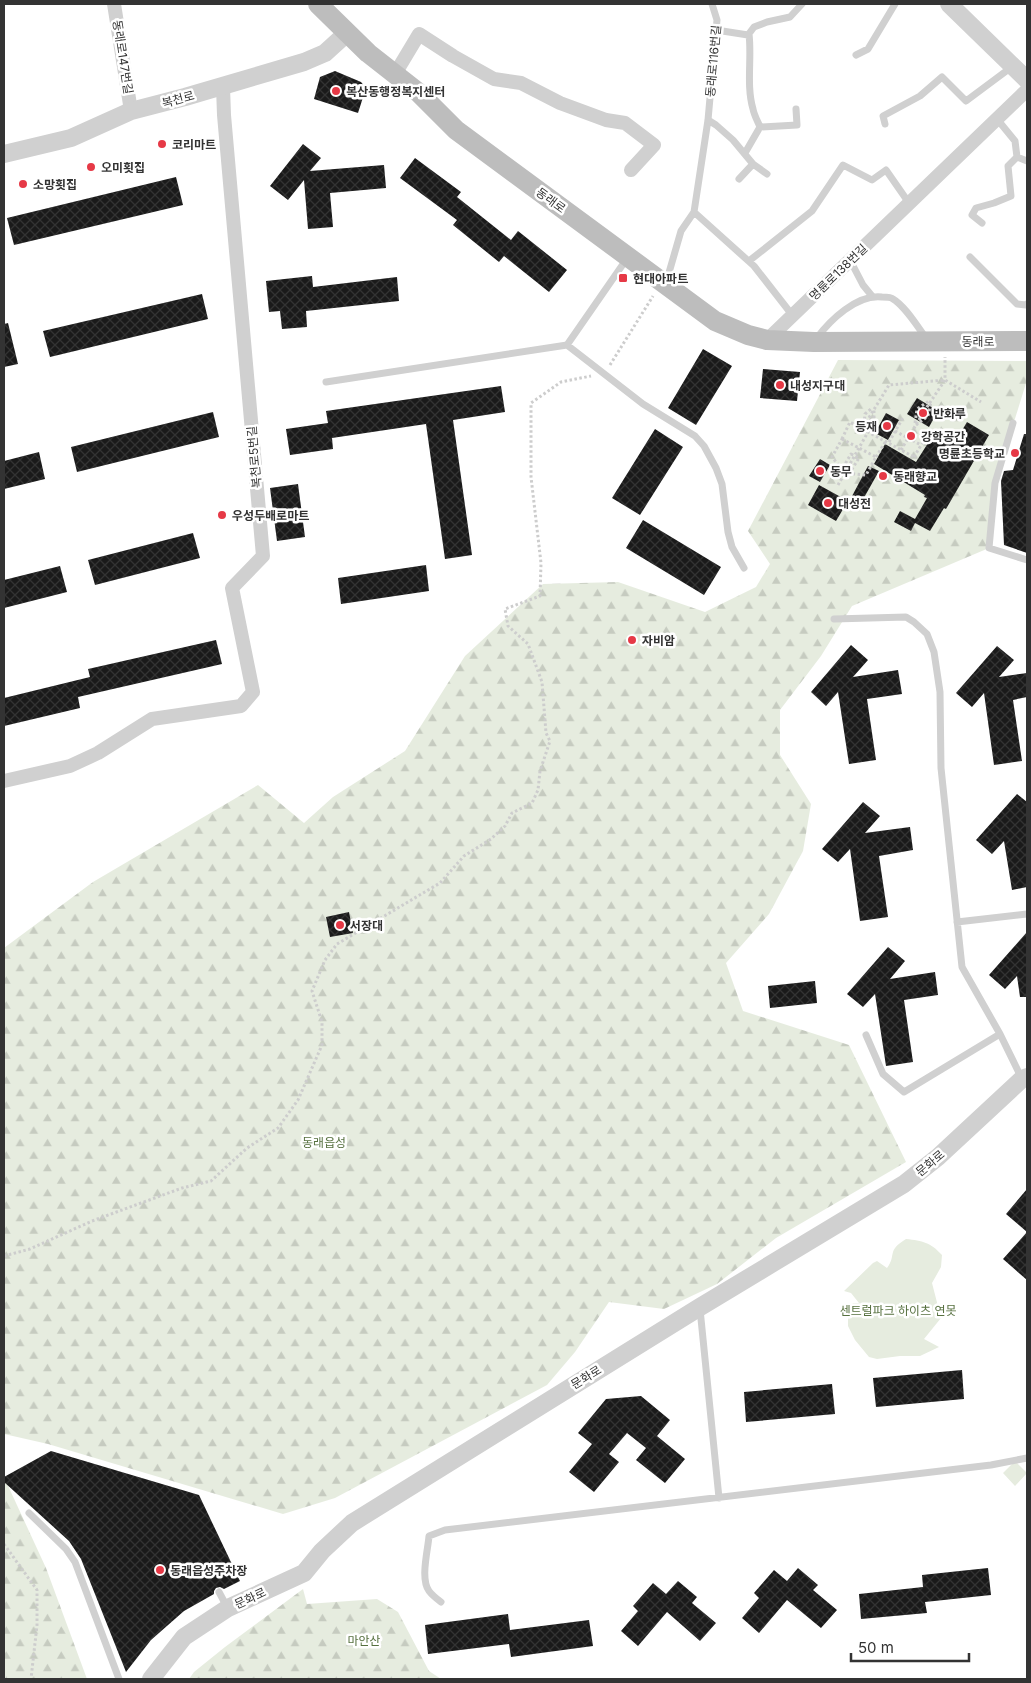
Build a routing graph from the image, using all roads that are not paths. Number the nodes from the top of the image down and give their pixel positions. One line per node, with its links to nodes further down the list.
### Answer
1 (114, 4): 17 (street, 동래로147번길)
2 (712, 4): 7 (lane, 동래로116번길)
3 (802, 4): 9 (lane)
4 (895, 4): 10 (lane)
5 (949, 4): 11 (street)
6 (324, 6): 8 (main road, 동래로)
7 (716, 30): 9 (lane); 19 (lane, 동래로116번길)
8 (347, 33): 12 (main road, 동래로); 14 (street, 복천로)
9 (749, 34): 21 (lane)
10 (856, 55)
11 (1013, 66): 13 (street); 20 (lane)
12 (395, 74): 27 (street); 34 (main road, 동래로)
13 (1027, 80)
14 (223, 86): 17 (street, 복천로); 51 (street, 복천로5번길)
15 (1027, 90): 18 (street, 명륜로138번길)
16 (796, 109): 21 (lane)
17 (131, 111): 23 (street, 복천로)
18 (997, 119): 24 (lane); 30 (street, 명륜로138번길)
19 (708, 120): 22 (lane); 31 (lane, 동래로116번길)
20 (885, 124)
21 (760, 128): 22 (lane)
22 (744, 153): 26 (lane)
23 (4, 154)
24 (1017, 157): 25 (lane); 32 (lane)
25 (1027, 161)
26 (753, 164): 28 (lane); 29 (lane)
27 (631, 170)
28 (768, 174)
29 (739, 179)
30 (909, 203): 35 (street, 명륜로138번길); 36 (lane)
31 (694, 212): 36 (lane); 37 (lane, 동래로116번길)
32 (982, 223)
33 (970, 256): 39 (lane)
34 (628, 257): 37 (main road, 동래로); 45 (lane)
35 (850, 260): 38 (lane); 40 (street, 명륜로138번길)
36 (749, 261): 40 (lane)
37 (666, 285): 41 (main road, 동래로)
38 (872, 296): 43 (lane); 44 (lane)
39 (1027, 304)
40 (793, 316): 41 (street, 명륜로138번길)
41 (767, 340): 43 (main road, 동래로)
42 (1027, 341): 44 (main road, 동래로)
43 (814, 342): 44 (main road, 동래로)
44 (929, 342)
45 (567, 345): 46 (lane); 49 (lane)
46 (326, 382)
47 (1012, 423): 48 (lane)
48 (1027, 560)
49 (744, 568)
50 (834, 619): 53 (lane)
51 (4, 781)
52 (1027, 914): 53 (lane)
53 (957, 922): 55 (lane)
54 (866, 1034): 55 (lane)
55 (1000, 1034): 56 (lane)
56 (1025, 1078): 57 (street, 문화로)
57 (700, 1306): 59 (lane); 63 (street, 문화로)
58 (1027, 1458): 59 (lane)
59 (719, 1498): 62 (lane)
60 (29, 1513): 64 (lane)
61 (219, 1592): 63 (lane)
62 (441, 1602)
63 (228, 1608): 65 (street, 문화로)
64 (119, 1679)
65 (151, 1679)

